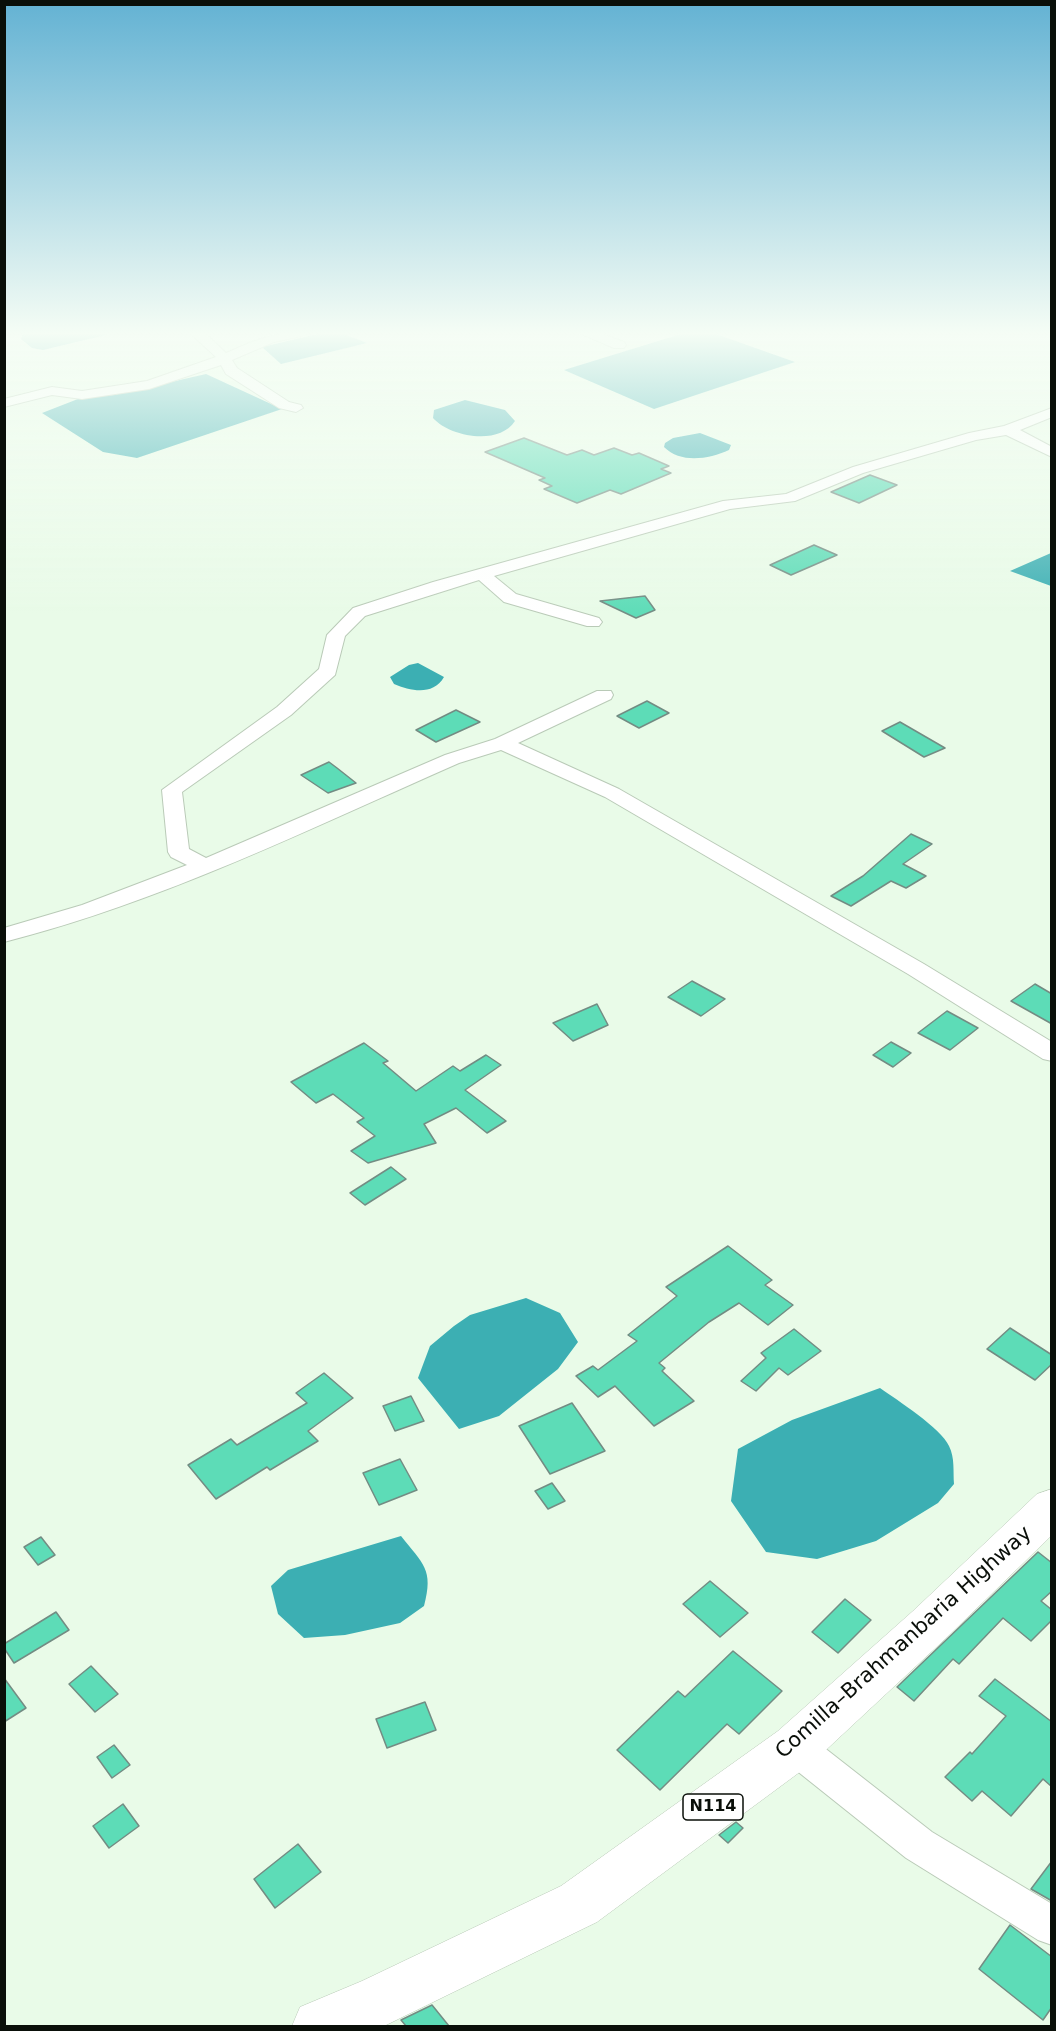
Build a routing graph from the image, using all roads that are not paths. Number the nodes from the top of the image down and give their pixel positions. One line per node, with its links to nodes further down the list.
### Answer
1 (1013, 428): 2 (street)
2 (1008, 430): 3 (street); 4 (street)
3 (1052, 453)
4 (482, 574): 5 (street); 8 (street)
5 (594, 622)
6 (604, 695): 7 (street)
7 (502, 743): 8 (street); 10 (street)
8 (205, 866): 9 (street)
9 (4, 935)
10 (1052, 1053)
11 (1052, 1507): 12 (highway, Comilla–Brahmanbaria Highway / N114)
12 (795, 1747): 13 (street); 14 (highway, Comilla–Brahmanbaria Highway / N114)
13 (1052, 1926)
14 (319, 2026)

